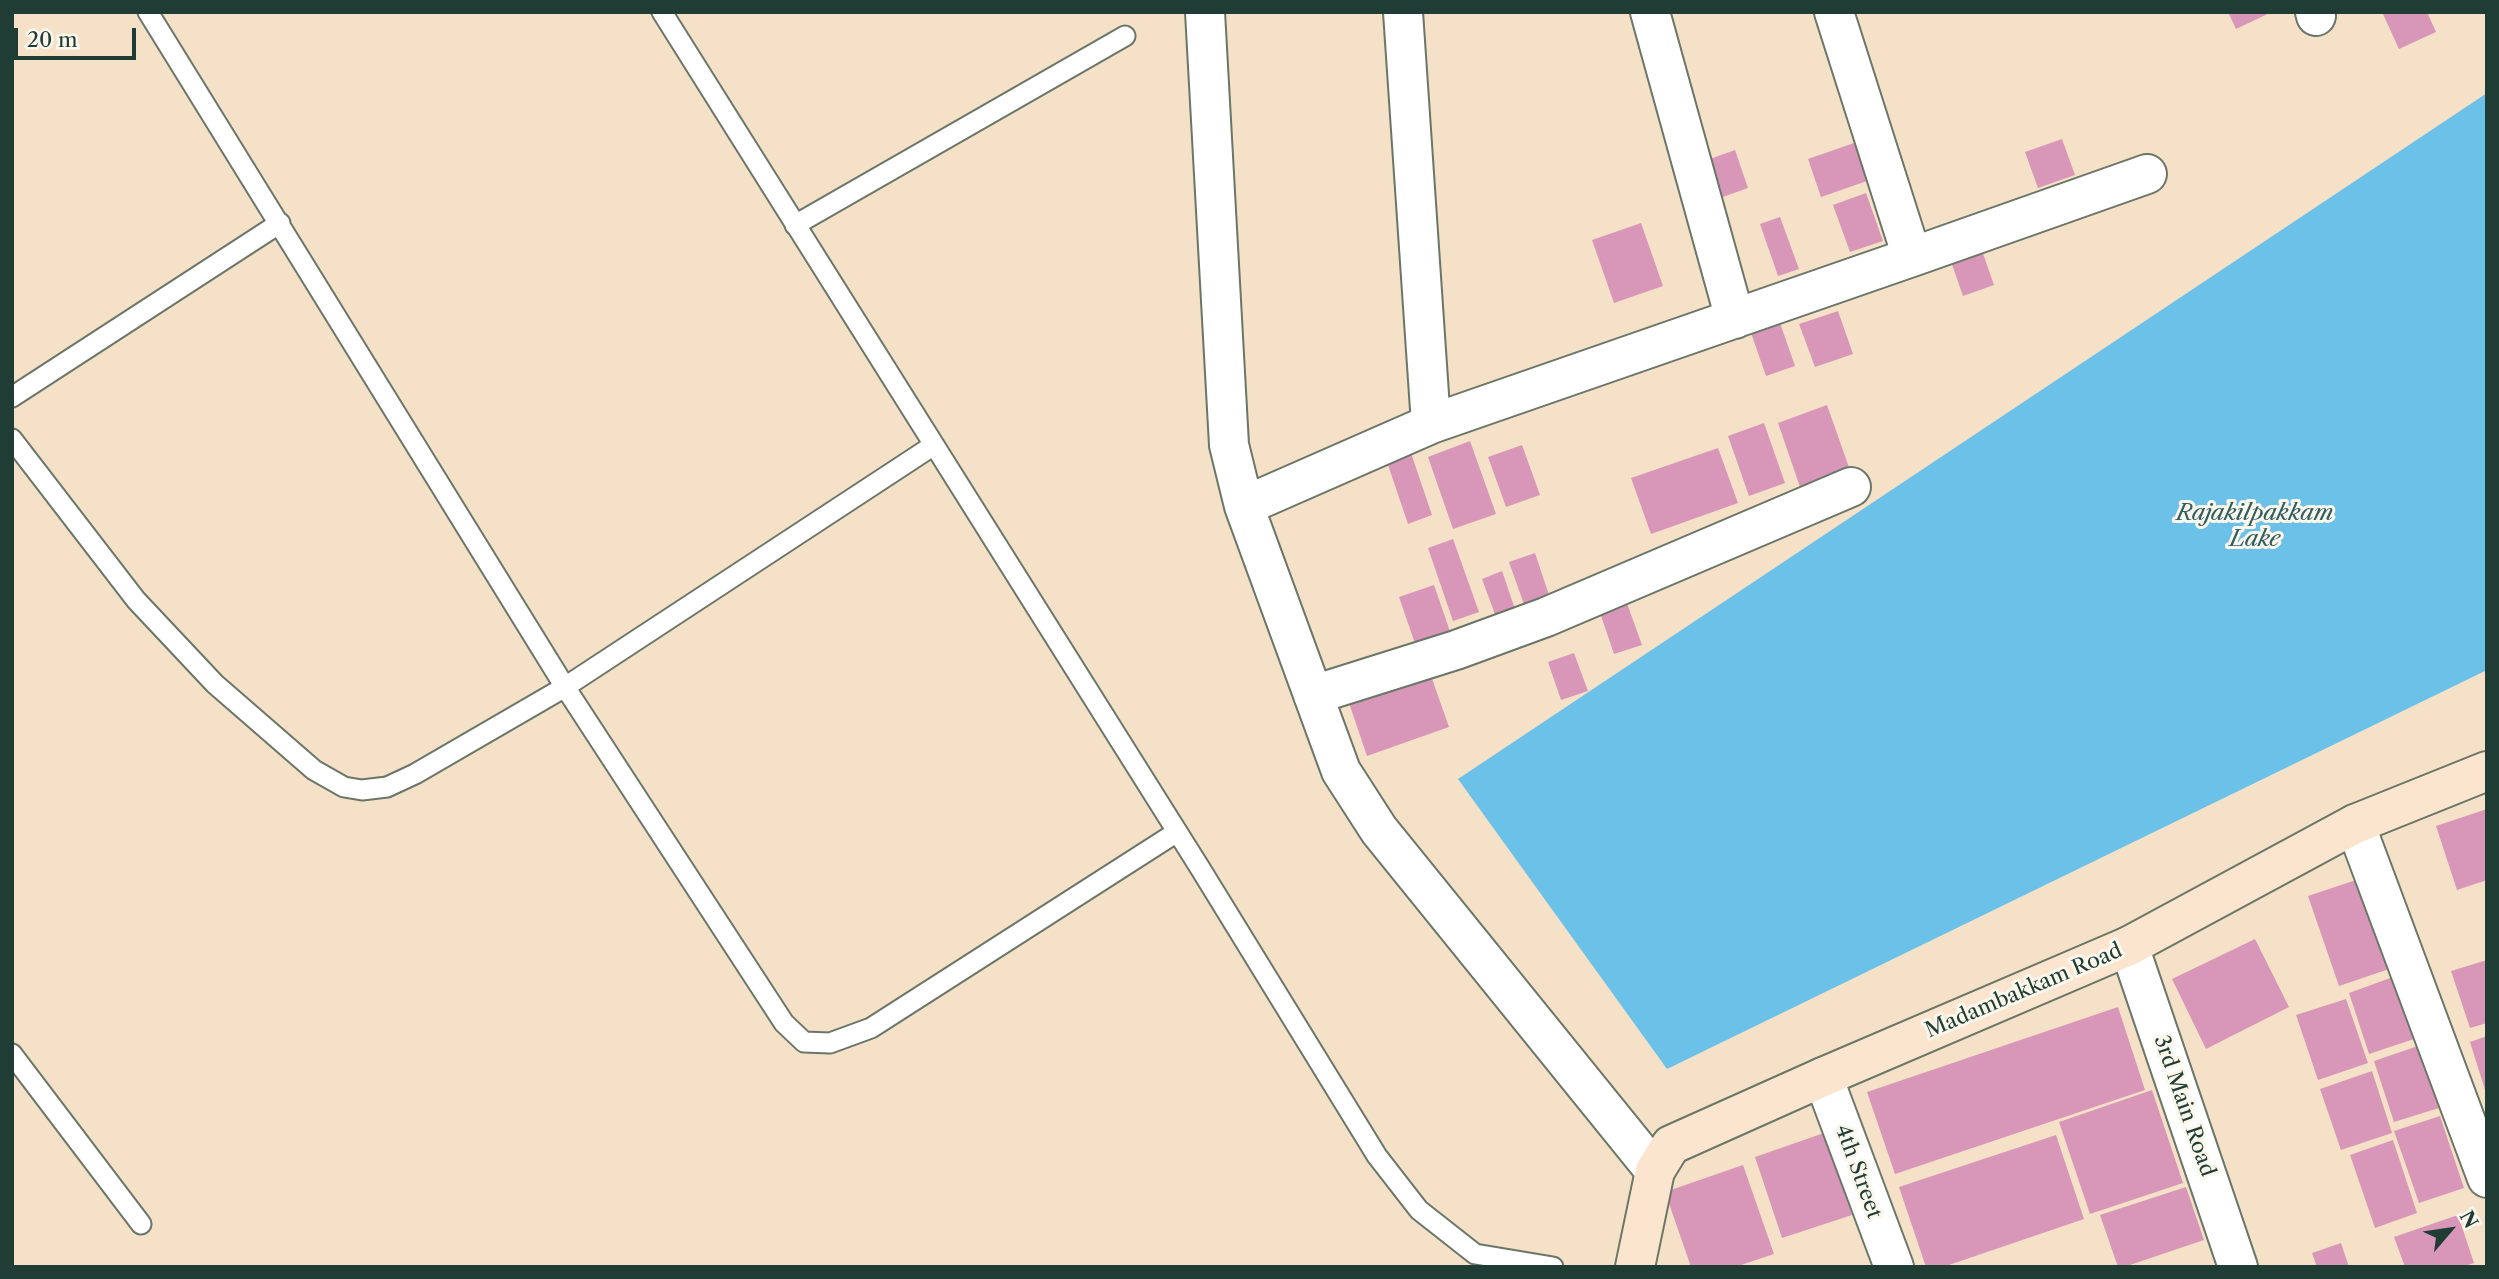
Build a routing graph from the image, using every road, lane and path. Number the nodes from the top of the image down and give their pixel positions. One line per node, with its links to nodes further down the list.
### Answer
1 (148, 12): 9 (lane)
2 (662, 12): 10 (lane)
3 (1205, 12): 18 (street)
4 (1403, 12): 14 (street)
5 (1650, 12): 12 (street)
6 (1834, 12): 11 (street)
7 (1125, 36): 10 (lane)
8 (2147, 174): 11 (street)
9 (280, 223): 13 (lane); 19 (lane)
10 (795, 225): 16 (lane)
11 (1912, 257): 12 (street)
12 (1735, 319): 14 (street)
13 (12, 397)
14 (1432, 424): 18 (street)
15 (12, 439): 19 (lane)
16 (934, 445): 19 (lane); 23 (lane)
17 (1851, 487): 20 (street)
18 (1244, 506): 20 (street)
19 (565, 687): 23 (lane)
20 (1313, 695): 27 (street)
21 (2487, 771): 22 (street, Madambakkam Road)
22 (2355, 824): 24 (street, Madambakkam Road); 28 (street)
23 (1177, 832): 30 (lane)
24 (2129, 946): 26 (street, Madambakkam Road); 33 (street, 3rd Main Road)
25 (12, 1054): 29 (lane)
26 (1823, 1077): 27 (street, Madambakkam Road); 32 (street, 4th Street)
27 (1655, 1171): 31 (street, Madambakkam Road)
28 (2487, 1178)
29 (141, 1224)
30 (1553, 1267)
31 (1635, 1267)
32 (1894, 1267)
33 (2238, 1267)

